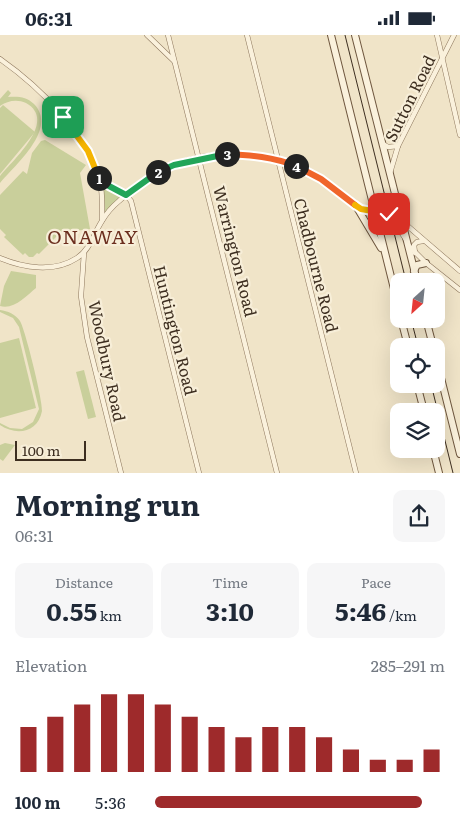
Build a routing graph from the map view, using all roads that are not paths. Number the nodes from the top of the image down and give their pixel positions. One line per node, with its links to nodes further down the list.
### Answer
1 (147, 35): 10 (street)
2 (168, 35): 10 (street, Warrington Road)
3 (247, 35): 15 (street, Chadbourne Road)
4 (331, 35): 20 (main road)
5 (356, 35): 12 (main road)
6 (437, 35): 8 (street)
7 (454, 35): 8 (street, Sutton Road)
8 (442, 57): 11 (street); 13 (street, Sutton Road)
9 (0, 59): 17 (street)
10 (175, 62): 14 (street, Warrington Road)
11 (460, 135)
12 (382, 144): 13 (street); 16 (main road)
13 (398, 146): 16 (street, Sutton Road)
14 (200, 158): 15 (street); 18 (street); 39 (street, Warrington Road)
15 (278, 159): 19 (street); 40 (street, Chadbourne Road)
16 (390, 174): 22 (main road)
17 (100, 180): 18 (street); 21 (street)
18 (126, 195): 21 (street); 38 (street, Huntington Road)
19 (358, 208): 20 (street); 26 (main road)
20 (375, 213): 22 (street); 24 (street); 26 (main road)
21 (102, 220): 25 (street)
22 (402, 220): 23 (street); 24 (main road)
23 (424, 241): 27 (street); 31 (street)
24 (408, 245): 27 (street); 30 (main road)
25 (84, 253): 28 (street); 37 (street, Woodbury Road)
26 (385, 253): 32 (main road)
27 (416, 254): 29 (street)
28 (0, 258)
29 (426, 263): 30 (main road); 33 (street)
30 (414, 271)
31 (460, 271)
32 (390, 273)
33 (460, 290)
34 (445, 393): 35 (main road)
35 (460, 453)
36 (435, 458): 41 (main road)
37 (121, 473)
38 (199, 473)
39 (277, 473)
40 (356, 473)
41 (439, 473)

